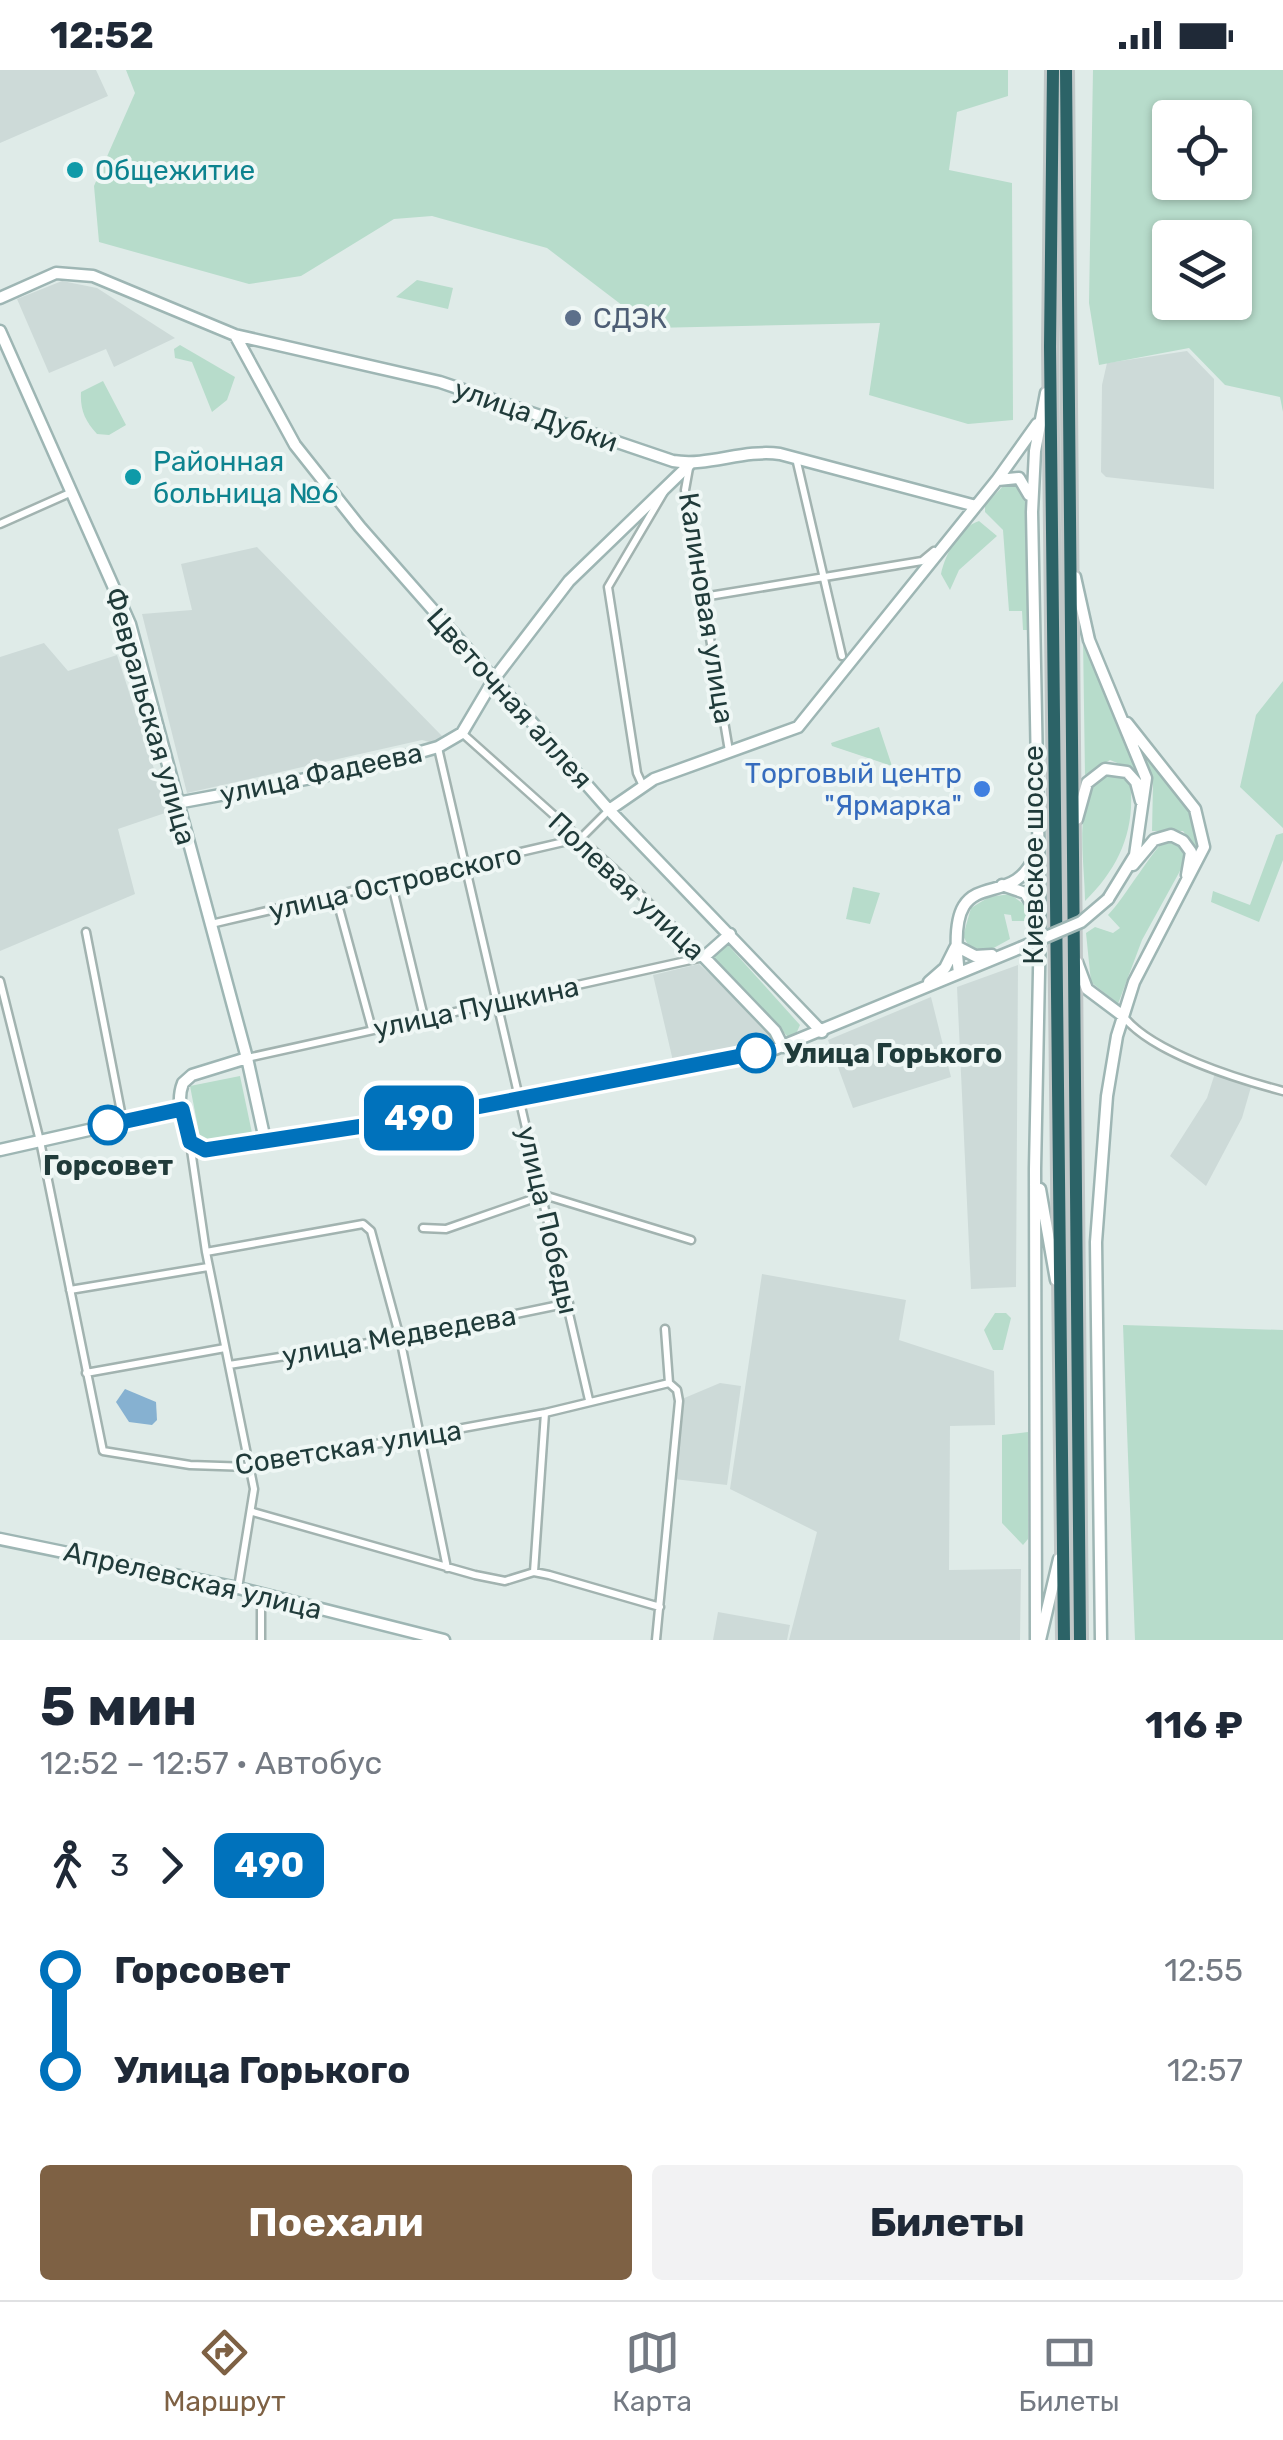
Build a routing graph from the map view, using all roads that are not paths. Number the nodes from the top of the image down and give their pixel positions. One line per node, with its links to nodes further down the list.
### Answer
1 (1054, 70): 6 (highway, Киевское шоссе)
2 (1066, 70): 17 (highway, Киевское шоссе)
3 (0, 298): 5 (main road, улица Дубки)
4 (0, 331): 12 (main road, Февральская улица)
5 (235, 335): 9 (main road, улица Дубки); 21 (main road, Цветочная аллея)
6 (1050, 347): 7 (main road); 72 (highway, Киевское шоссе)
7 (1041, 419): 10 (main road); 14 (main road)
8 (796, 457): 9 (main road, улица Дубки); 13 (main road, улица Дубки); 18 (street)
9 (690, 464): 11 (main road); 19 (street, Калиновая улица)
10 (997, 480): 13 (main road); 14 (main road)
11 (664, 491): 21 (main road); 26 (street)
12 (74, 492): 15 (street); 27 (main road, Февральская улица)
13 (976, 506): 16 (main road)
14 (1032, 512): 32 (main road)
15 (0, 524)
16 (933, 556): 18 (street); 25 (main road)
17 (1072, 567): 22 (main road); 30 (highway, Киевское шоссе)
18 (825, 576): 19 (street); 20 (street)
19 (703, 597): 25 (street, Калиновая улица)
20 (842, 656)
21 (494, 679): 23 (main road); 28 (main road, Цветочная аллея)
22 (1127, 723): 29 (main road); 37 (main road)
23 (462, 733): 24 (main road, улица Фадеева); 31 (street, Полевая улица)
24 (438, 747): 27 (main road, улица Фадеева); 33 (street, улица Победы)
25 (730, 752): 26 (main road)
26 (643, 786): 28 (main road)
27 (177, 803): 40 (main road, Февральская улица)
28 (610, 810): 31 (street); 42 (main road, Цветочная аллея)
29 (1143, 812): 30 (main road); 34 (main road)
30 (1076, 830): 45 (highway, Киевское шоссе)
31 (581, 838): 33 (street, улица Островского); 46 (street, Полевая улица)
32 (1037, 850): 36 (main road); 39 (main road)
33 (469, 868): 35 (street, улица Островского); 50 (street, улица Победы)
34 (1129, 870): 37 (main road); 44 (main road, bridge)
35 (392, 884): 38 (street, улица Островского); 52 (street)
36 (1002, 885): 39 (main road); 43 (main road)
37 (1182, 887): 51 (main road)
38 (336, 897): 40 (street, улица Островского); 53 (street)
39 (1040, 923): 65 (main road)
40 (209, 924): 56 (main road, Февральская улица)
41 (86, 932): 60 (street)
42 (730, 934): 46 (main road); 54 (main road, Цветочная аллея)
43 (956, 946): 44 (main road); 47 (main road); 49 (main road)
44 (1020, 948): 47 (main road)
45 (1075, 954): 51 (main road); 97 (highway, Киевское шоссе)
46 (704, 957): 50 (street, улица Пушкина); 55 (main road, Полевая улица)
47 (960, 973): 49 (main road)
48 (0, 981): 62 (street)
49 (920, 988): 54 (main road)
50 (499, 1000): 52 (street, улица Пушкина); 58 (street, улица Победы)
51 (1123, 1016): 57 (street); 98 (main road)
52 (424, 1018): 53 (street, улица Пушкина)
53 (372, 1030): 56 (street, улица Пушкина)
54 (822, 1032): 55 (main road)
55 (783, 1047): 58 (main road)
56 (247, 1058): 59 (main road); 61 (main road, Февральская улица)
57 (1283, 1091)
58 (519, 1098): 61 (main road); 66 (street, улица Победы)
59 (182, 1109): 60 (main road); 63 (main road)
60 (122, 1122): 62 (main road)
61 (265, 1140): 63 (main road)
62 (40, 1141): 64 (main road); 71 (street)
63 (190, 1142): 69 (street)
64 (0, 1150)
65 (1035, 1168): 72 (main road); 95 (main road)
66 (544, 1195): 67 (street); 68 (street); 73 (street, улица Победы)
67 (423, 1228)
68 (691, 1240)
69 (206, 1252): 70 (street); 75 (street)
70 (208, 1266): 71 (street); 76 (street)
71 (70, 1290): 78 (street)
72 (1059, 1302): 85 (highway, Киевское шоссе)
73 (569, 1303): 75 (street, улица Медведева); 80 (street, улица Победы)
74 (665, 1330): 79 (street)
75 (400, 1338): 77 (street, улица Медведева); 82 (street)
76 (224, 1348): 77 (street); 78 (street)
77 (229, 1365): 83 (street)
78 (86, 1373): 83 (street, Советская улица)
79 (669, 1383): 80 (street, Советская улица); 91 (street)
80 (589, 1400): 81 (street, Советская улица)
81 (545, 1413): 82 (street, Советская улица); 88 (street)
82 (418, 1438): 83 (street, Советская улица); 87 (street)
83 (250, 1467): 84 (street)
84 (252, 1512): 87 (street); 89 (street)
85 (1062, 1533): 95 (main road); 96 (highway, Киевское шоссе)
86 (0, 1539): 89 (main road, Апрелевская улица)
87 (447, 1568): 88 (street)
88 (534, 1572): 91 (street)
89 (238, 1588): 90 (main road, Апрелевская улица)
90 (261, 1593): 92 (street); 93 (main road, Апрелевская улица)
91 (660, 1607): 94 (street)
92 (261, 1640)
93 (444, 1640)
94 (656, 1640)
95 (1038, 1640)
96 (1064, 1640)
97 (1080, 1640)
98 (1101, 1640)

